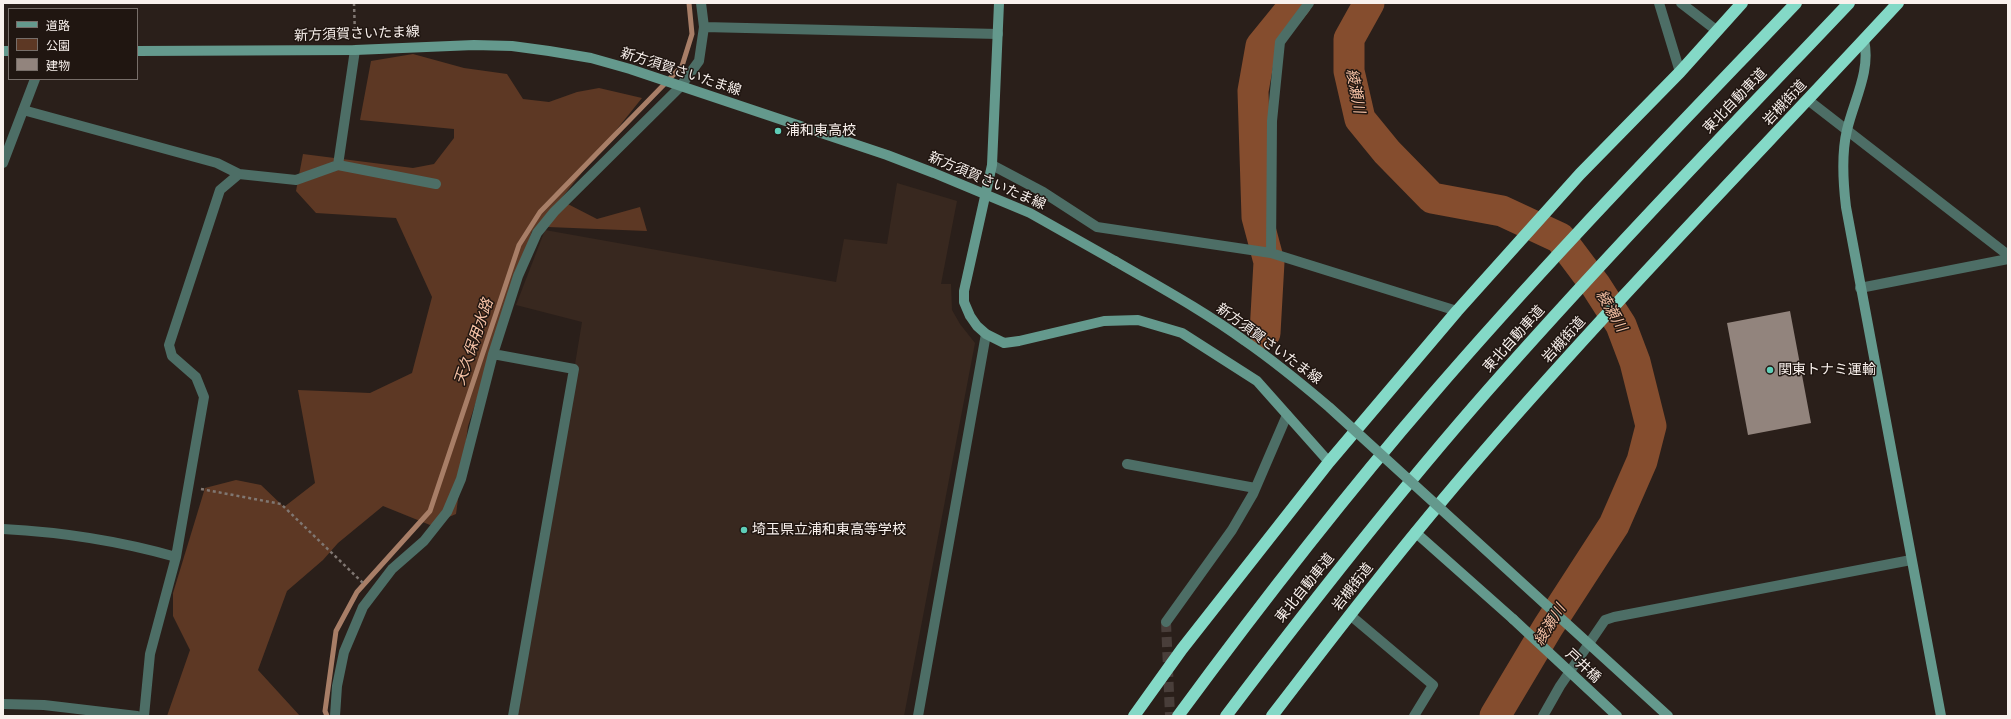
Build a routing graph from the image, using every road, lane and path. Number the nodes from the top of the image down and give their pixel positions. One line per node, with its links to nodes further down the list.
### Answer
1 (354, 3): 15 (path)
2 (701, 3): 11 (street)
3 (998, 3): 13 (main road)
4 (1309, 3): 29 (street)
5 (1659, 3): 17 (street)
6 (1681, 3): 12 (street)
7 (1742, 3): 12 (highway)
8 (1796, 3): 55 (highway, 東北自動車道)
9 (1849, 3): 56 (highway, 東北自動車道)
10 (1898, 3): 14 (highway, 岩槻街道)
11 (704, 27): 13 (street); 19 (street)
12 (1716, 30): 17 (highway)
13 (998, 34): 25 (main road)
14 (1864, 40): 20 (highway, 岩槻街道); 22 (main road)
15 (355, 50): 16 (main road, 新方須賀さいたま線); 19 (main road, 新方須賀さいたま線); 24 (street)
16 (138, 51)
17 (1680, 72): 33 (highway)
18 (35, 80): 21 (street)
19 (680, 86): 28 (main road, 新方須賀さいたま線); 35 (street)
20 (1808, 100): 22 (street); 42 (highway, 岩槻街道)
21 (23, 110): 23 (street); 26 (street)
22 (1846, 130): 30 (street); 32 (main road)
23 (3, 163)
24 (338, 165): 26 (street); 27 (street)
25 (992, 166): 28 (main road); 29 (street)
26 (239, 174): 39 (street)
27 (436, 184)
28 (987, 194): 34 (main road); 61 (main road, 新方須賀さいたま線, bridge)
29 (1271, 253): 33 (street)
30 (2008, 255)
31 (2008, 259): 32 (street)
32 (1860, 288): 44 (main road)
33 (1457, 311): 37 (highway)
34 (986, 334): 36 (main road); 53 (street)
35 (493, 354): 51 (street); 52 (street)
36 (1287, 415): 37 (main road); 40 (street)
37 (1329, 462): 54 (highway)
38 (1127, 464): 40 (street)
39 (188, 487): 43 (street); 45 (path)
40 (1255, 488): 47 (street)
41 (3, 529): 43 (street)
42 (1415, 532): 46 (highway, 岩槻街道); 60 (main road, 戸井橋, bridge)
43 (176, 557): 50 (street)
44 (1911, 560): 59 (street); 62 (main road)
45 (358, 578)
46 (1350, 615): 57 (highway, 岩槻街道); 58 (street)
47 (1166, 622)
48 (3, 704): 49 (street)
49 (137, 716)
50 (144, 716)
51 (335, 716)
52 (513, 716)
53 (918, 716)
54 (1134, 716)
55 (1178, 716)
56 (1226, 716)
57 (1272, 716)
58 (1414, 716)
59 (1543, 716)
60 (1617, 716)
61 (1668, 716)
62 (1941, 716)

